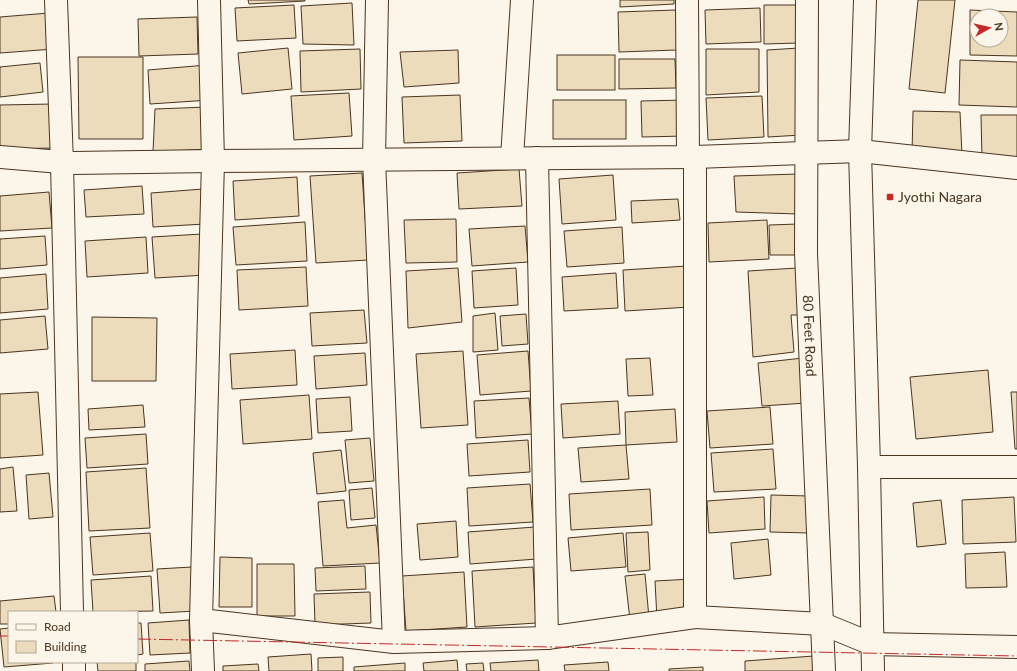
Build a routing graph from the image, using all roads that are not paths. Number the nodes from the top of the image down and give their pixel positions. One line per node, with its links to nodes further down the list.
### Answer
1 (56, 0): 16 (street)
2 (209, 0): 15 (street)
3 (377, 0): 14 (street)
4 (522, 0): 12 (street)
5 (687, 0): 11 (street)
6 (807, 0): 9 (street, 80 Feet Road)
7 (865, 0): 8 (street)
8 (860, 151): 9 (street); 17 (street); 19 (street)
9 (807, 152): 11 (street); 23 (street, 80 Feet Road)
10 (0, 157): 16 (street)
11 (691, 157): 13 (street); 21 (street)
12 (512, 158): 13 (street); 14 (street)
13 (538, 158): 24 (street)
14 (374, 159): 15 (street); 25 (street)
15 (213, 160): 16 (street); 22 (street)
16 (62, 163): 20 (street)
17 (1017, 168)
18 (1017, 467): 19 (street)
19 (870, 468): 26 (street)
20 (72, 611)
21 (695, 617): 23 (street); 24 (street)
22 (201, 620): 25 (street); 28 (street)
23 (823, 624): 26 (street); 29 (street, 80 Feet Road)
24 (547, 638): 25 (street)
25 (394, 642)
26 (872, 644): 27 (street); 30 (street)
27 (1017, 647)
28 (203, 671)
29 (824, 671)
30 (873, 671)

